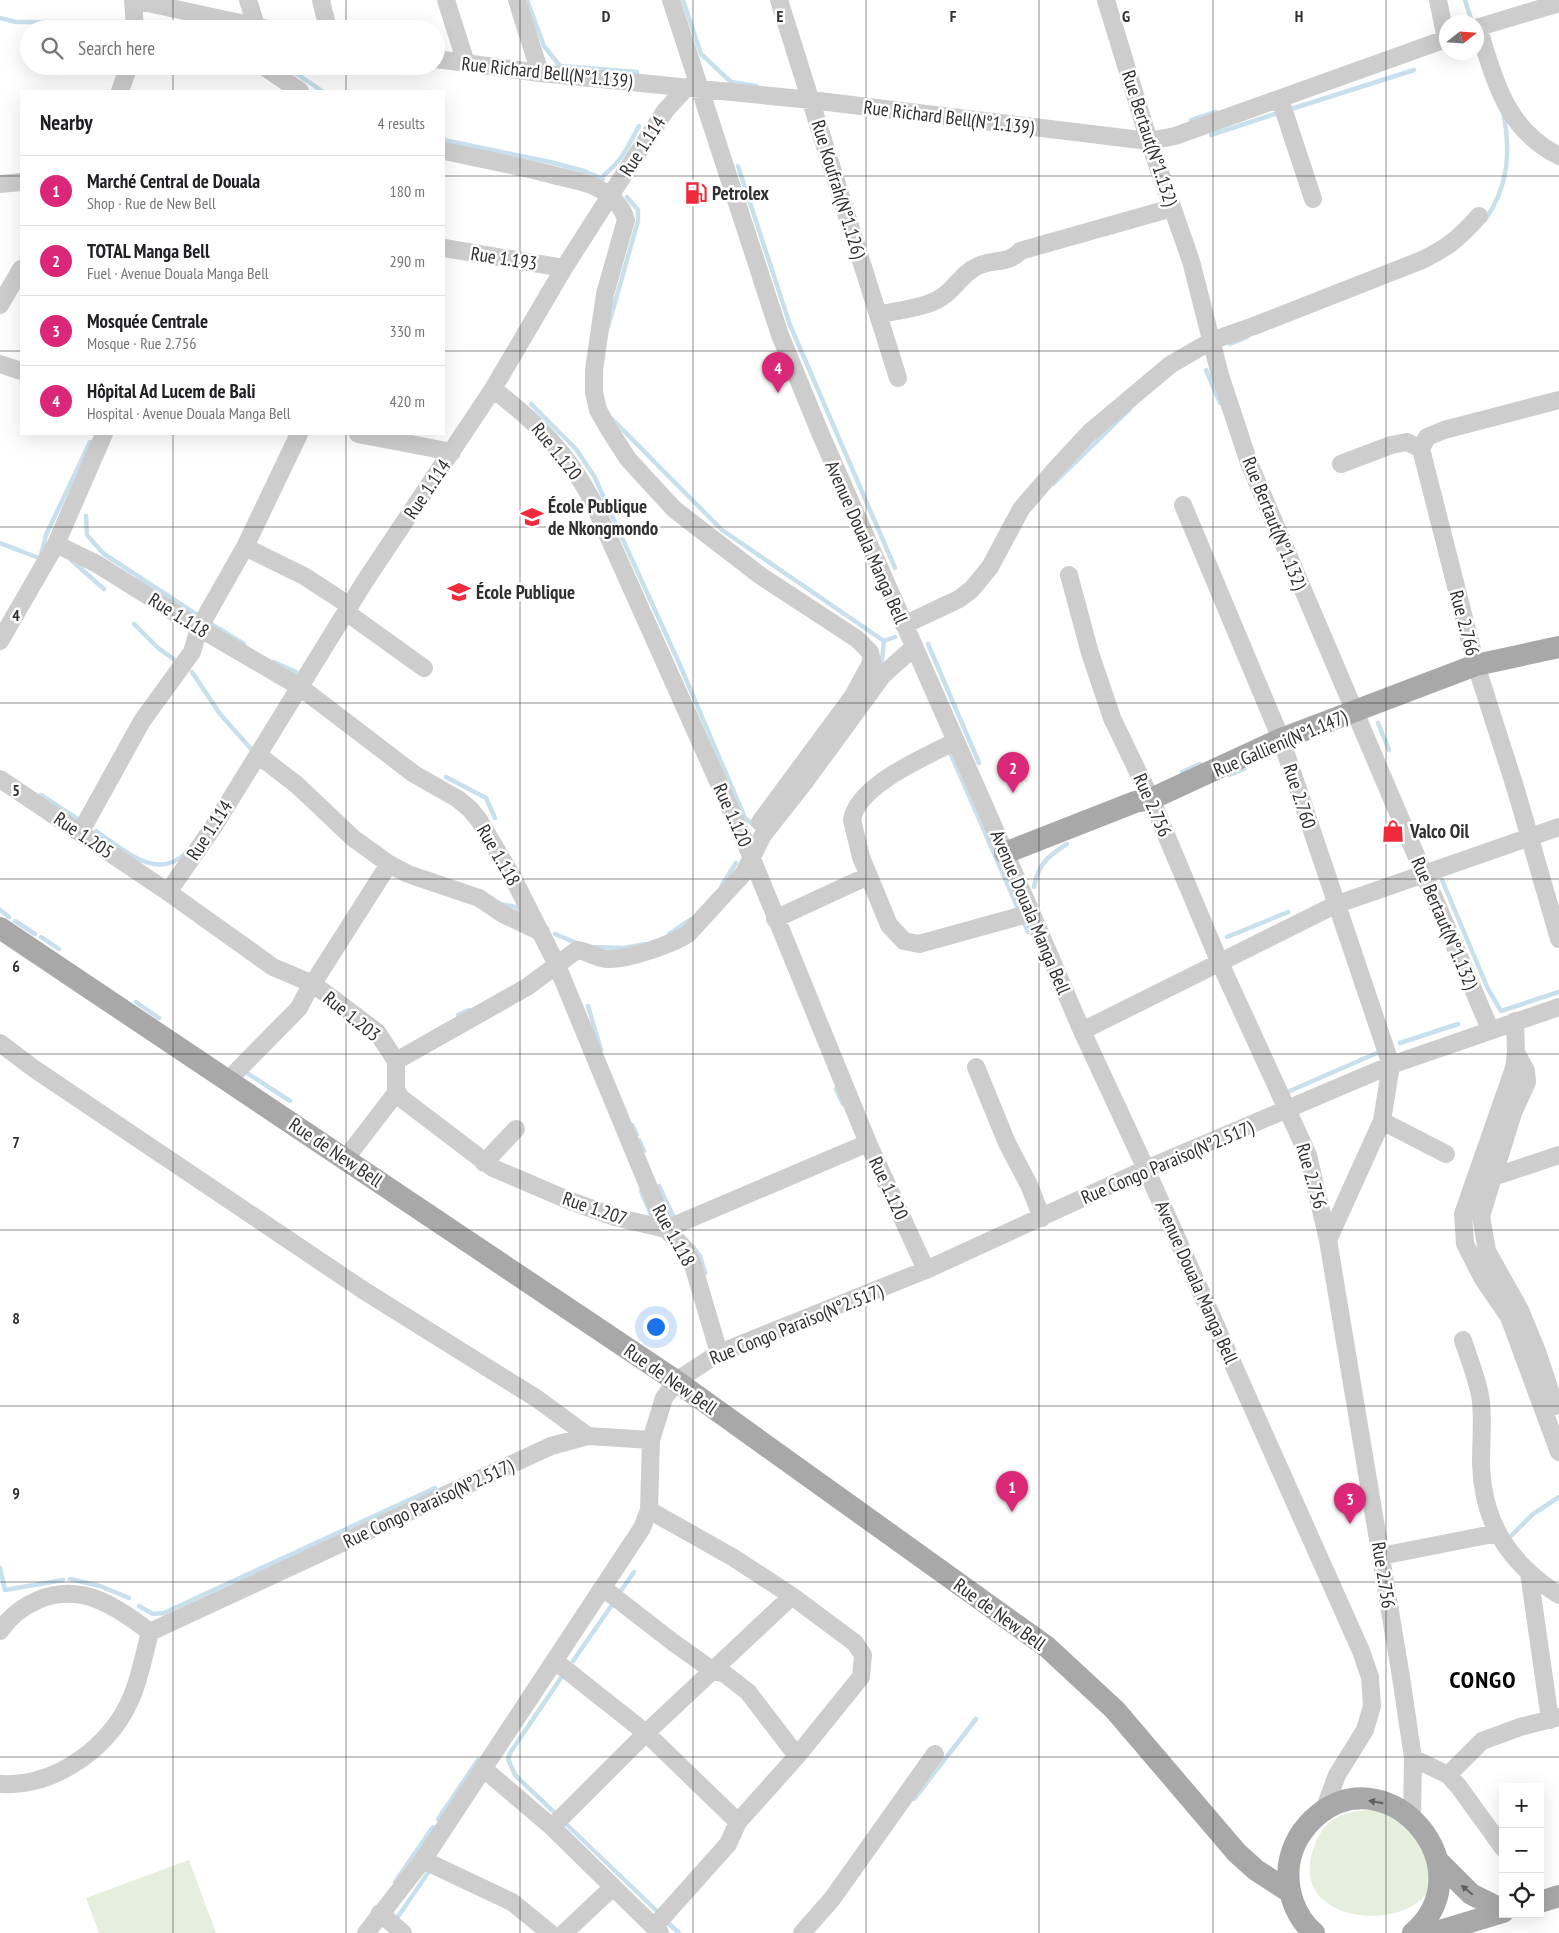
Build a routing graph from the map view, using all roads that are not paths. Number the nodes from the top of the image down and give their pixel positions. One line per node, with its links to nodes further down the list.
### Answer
1 (134, 0): 12 (street); 13 (street)
2 (248, 0): 14 (street)
3 (321, 0): 15 (street)
4 (446, 0): 20 (street)
5 (517, 0): 21 (street)
6 (671, 0): 24 (street, Avenue Douala Manga Bell)
7 (779, 0): 28 (street, Rue Koufrah(N°1.126))
8 (1106, 0): 29 (street, Rue Bertaut(N°1.132))
9 (1438, 0): 11 (street)
10 (1559, 3): 16 (street)
11 (1441, 15)
12 (135, 20)
13 (229, 20)
14 (258, 20)
15 (326, 20)
16 (1484, 25)
17 (1439, 42): 27 (street, Rue Richard Bell(N°1.139))
18 (1484, 49): 31 (street)
19 (445, 60): 20 (street, Rue Richard Bell(N°1.139))
20 (466, 63): 21 (street, Rue Richard Bell(N°1.139))
21 (540, 72): 24 (street, Rue Richard Bell(N°1.139))
22 (126, 75): 25 (street)
23 (276, 75): 26 (street)
24 (693, 88): 28 (street, Rue Richard Bell(N°1.139)); 34 (street, Rue 1.114); 60 (street, Avenue Douala Manga Bell)
25 (120, 90)
26 (299, 90)
27 (1280, 99): 29 (street, Rue Richard Bell(N°1.139)); 35 (street)
28 (811, 100): 29 (street, Rue Richard Bell(N°1.139)); 42 (street, Rue Koufrah(N°1.126))
29 (1149, 141): 36 (street, Rue Bertaut(N°1.132))
30 (445, 151): 34 (street)
31 (1559, 156)
32 (20, 182): 33 (street)
33 (0, 184)
34 (610, 196): 39 (street, Rue 1.114); 77 (street)
35 (1313, 199)
36 (1172, 208): 42 (street); 43 (street, Rue Bertaut(N°1.132))
37 (1479, 216): 43 (street)
38 (445, 248): 39 (street, Rue 1.193)
39 (564, 268): 47 (street, Rue 1.114)
40 (20, 271): 41 (street)
41 (0, 305)
42 (878, 315): 46 (street, Rue Koufrah(N°1.126))
43 (1211, 341): 60 (street); 68 (street, Rue Bertaut(N°1.132))
44 (0, 364): 45 (street)
45 (20, 371)
46 (898, 378)
47 (493, 389): 53 (street, Rue 1.114); 77 (street, Rue 1.120)
48 (1559, 400): 52 (street)
49 (104, 435): 56 (street)
50 (300, 435): 57 (street)
51 (363, 435): 53 (street)
52 (1421, 448): 54 (street); 65 (street, Rue 2.766)
53 (452, 452): 59 (street, Rue 1.114)
54 (1341, 464)
55 (1183, 505): 69 (street, Rue 2.760)
56 (56, 544): 61 (street, Rue 1.118); 62 (street)
57 (245, 547): 59 (street); 61 (street)
58 (1069, 575): 73 (street, Rue 2.756)
59 (348, 609): 66 (street); 67 (street, Rue 1.114)
60 (904, 625): 64 (street, Avenue Douala Manga Bell)
61 (199, 628): 67 (street, Rue 1.118); 75 (street)
62 (0, 641)
63 (1559, 647): 65 (main road, Rue Gallieni(N°1.147))
64 (914, 648): 70 (street, Avenue Douala Manga Bell); 77 (street)
65 (1476, 664): 68 (main road, Rue Gallieni(N°1.147)); 76 (street, Rue 2.766)
66 (424, 668)
67 (300, 687): 71 (street, Rue 1.114); 87 (street, Rue 1.118)
68 (1356, 711): 69 (main road, Rue Gallieni(N°1.147)); 80 (street, Rue Bertaut(N°1.132))
69 (1281, 739): 73 (main road, Rue Gallieni(N°1.147)); 83 (street, Rue 2.760)
70 (956, 741): 78 (street, Avenue Douala Manga Bell); 81 (street)
71 (258, 755): 79 (street); 82 (street, Rue 1.114)
72 (0, 779): 75 (street, Rue 1.205)
73 (1151, 799): 78 (main road, Rue Gallieni(N°1.147)); 90 (street, Rue 2.756)
74 (1559, 827): 76 (street)
75 (80, 833): 82 (street, Rue 1.205)
76 (1529, 837): 80 (street); 88 (street, Rue 2.766)
77 (749, 852): 85 (street, Rue 1.120); 89 (street)
78 (1005, 853): 84 (street, Avenue Douala Manga Bell)
79 (389, 864): 87 (street); 91 (street)
80 (1425, 873): 83 (street); 94 (street, Rue Bertaut(N°1.132))
81 (868, 876): 84 (street); 85 (street)
82 (168, 892): 91 (street, Rue 1.203)
83 (1336, 905): 90 (street); 99 (street, Rue 2.760)
84 (1031, 912): 95 (street, Avenue Douala Manga Bell)
85 (775, 918): 106 (street, Rue 1.120)
86 (0, 928): 101 (main road, Rue de New Bell)
87 (541, 932): 89 (street, Rue 1.118)
88 (1559, 939)
89 (556, 963): 98 (street); 114 (street, Rue 1.118)
90 (1220, 963): 95 (street); 103 (street, Rue 2.756)
91 (313, 984): 98 (street, Rue 1.203); 101 (street)
92 (1559, 1006): 93 (street, Rue Congo Paraiso(N°2.517))
93 (1515, 1021): 94 (street, Rue Congo Paraiso(N°2.517)); 97 (street)
94 (1490, 1029): 99 (street, Rue Congo Paraiso(N°2.517))
95 (1082, 1031): 111 (street, Avenue Douala Manga Bell)
96 (0, 1043): 121 (street)
97 (1516, 1052): 112 (street); 123 (street)
98 (396, 1061): 102 (street)
99 (1391, 1065): 103 (street, Rue Congo Paraiso(N°2.517)); 104 (street)
100 (976, 1067): 113 (street)
101 (228, 1080): 109 (main road, Rue de New Bell)
102 (396, 1093): 109 (street); 110 (street, Rue 1.207)
103 (1288, 1110): 111 (street, Rue Congo Paraiso(N°2.517)); 115 (street, Rue 2.756)
104 (1382, 1122): 107 (street); 115 (street)
105 (516, 1129): 110 (street)
106 (868, 1143): 114 (street); 116 (street, Rue 1.120)
107 (1446, 1154)
108 (1559, 1155): 112 (street)
109 (346, 1158): 119 (main road, Rue de New Bell)
110 (484, 1163): 114 (street, Rue 1.207)
111 (1146, 1169): 113 (street, Rue Congo Paraiso(N°2.517)); 143 (street, Avenue Douala Manga Bell)
112 (1493, 1177): 120 (street)
113 (1042, 1218): 116 (street, Rue Congo Paraiso(N°2.517))
114 (666, 1230): 118 (street, Rue 1.118)
115 (1328, 1240): 126 (street, Rue 2.756)
116 (926, 1270): 118 (street, Rue Congo Paraiso(N°2.517))
117 (1463, 1340): 125 (street)
118 (719, 1354): 119 (street, Rue Congo Paraiso(N°2.517))
119 (676, 1381): 122 (street, Rue Congo Paraiso(N°2.517)); 154 (main road, Rue de New Bell)
120 (1559, 1418)
121 (588, 1436): 122 (street, Rue Congo Paraiso(N°2.517)); 132 (street, Rue Congo Paraiso(N°2.517))
122 (651, 1440): 124 (street)
123 (1559, 1452)
124 (649, 1510): 128 (street); 130 (street)
125 (1498, 1533): 126 (street); 127 (street)
126 (1381, 1556): 139 (street, Rue 2.756)
127 (1529, 1573): 129 (street); 135 (street)
128 (603, 1588): 133 (street); 134 (street)
129 (1559, 1595)
130 (792, 1596): 134 (street); 138 (street)
131 (0, 1631): 132 (street)
132 (150, 1632): 142 (street)
133 (555, 1661): 136 (street); 140 (street)
134 (712, 1670): 136 (street); 138 (street)
135 (1554, 1718): 141 (street)
136 (646, 1733): 145 (street); 146 (street)
137 (936, 1754): 162 (street)
138 (798, 1756): 145 (street)
139 (1413, 1758): 141 (street); 144 (street, Rue 2.756)
140 (484, 1769): 146 (street); 148 (street)
141 (1448, 1775): 147 (street)
142 (0, 1784)
143 (1324, 1810): 144 (main road, one-way to 143); 154 (main road)
144 (1412, 1818): 149 (main road)
145 (738, 1822): 157 (street)
146 (552, 1827): 150 (street)
147 (1499, 1842)
148 (423, 1860): 156 (street); 160 (street)
149 (1438, 1861): 153 (main road, one-way to 149); 164 (main road)
150 (613, 1886): 157 (street); 161 (street)
151 (1559, 1896): 152 (main road)
152 (1544, 1900)
153 (1499, 1909)
154 (1295, 1912): 163 (main road, Rue de New Bell)
155 (1499, 1912): 165 (main road)
156 (380, 1913): 158 (street); 159 (street)
157 (657, 1930)
158 (366, 1933)
159 (404, 1933)
160 (550, 1933)
161 (564, 1933)
162 (802, 1933)
163 (1314, 1933)
164 (1413, 1933)
165 (1433, 1933)

